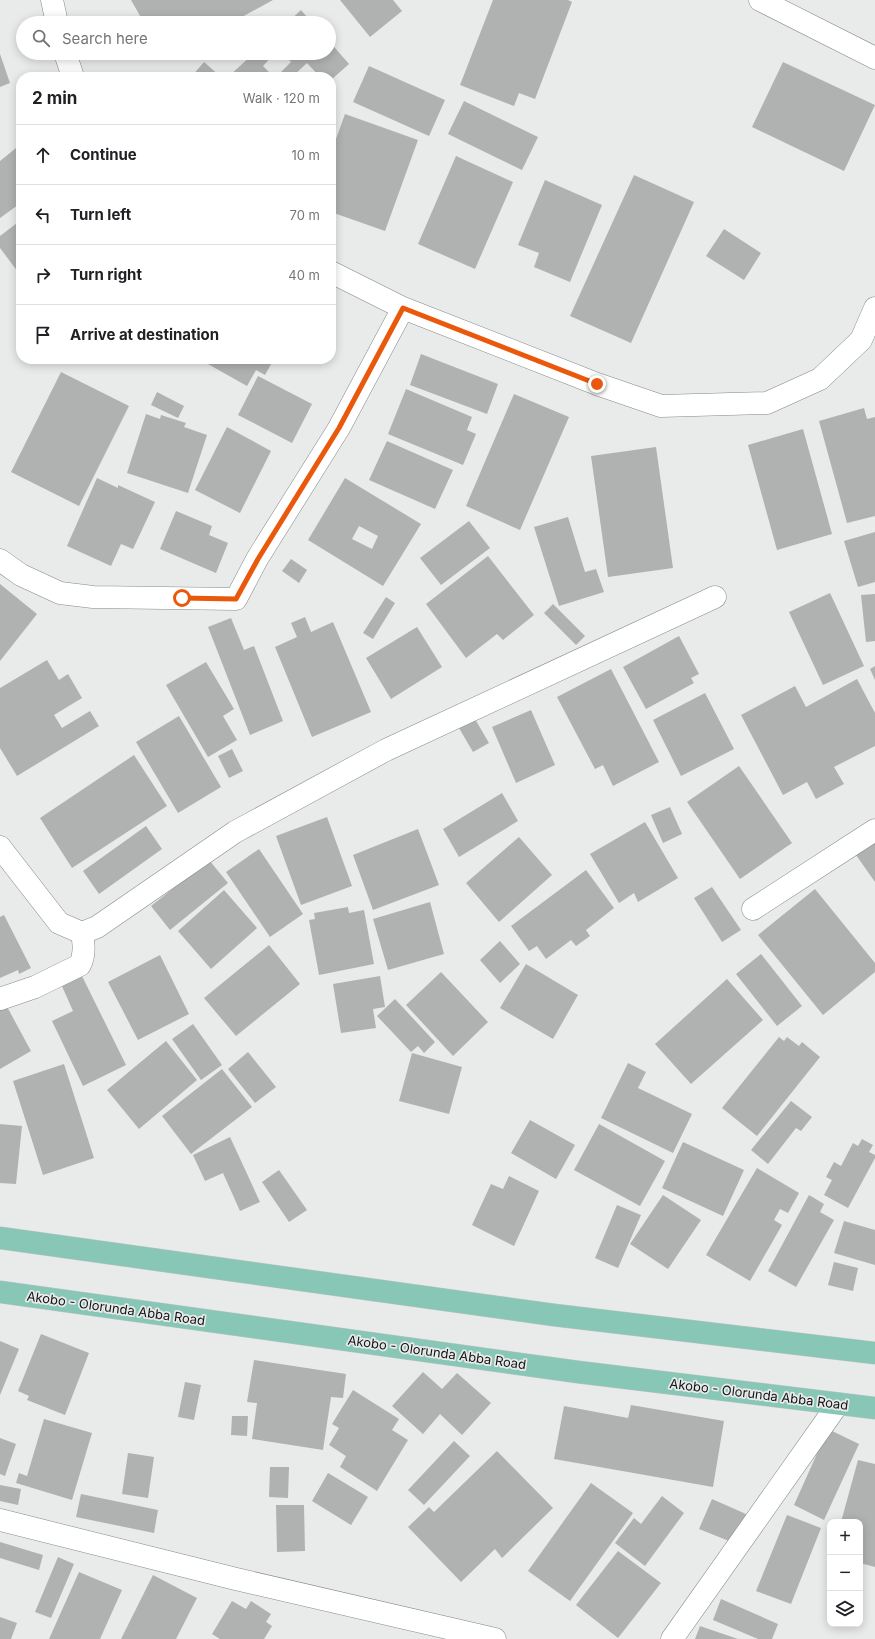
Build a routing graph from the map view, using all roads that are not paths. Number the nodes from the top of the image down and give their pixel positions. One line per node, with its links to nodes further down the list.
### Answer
1 (52, 0): 3 (street)
2 (760, 0): 4 (street)
3 (55, 16)
4 (875, 58)
5 (67, 60): 6 (street)
6 (71, 72)
7 (336, 274): 8 (street)
8 (403, 308): 9 (street); 10 (street)
9 (875, 308)
10 (0, 560)
11 (715, 597): 15 (street)
12 (875, 830): 14 (street)
13 (0, 847): 15 (street)
14 (753, 909)
15 (82, 933): 16 (street)
16 (0, 999)
17 (0, 1238): 19 (main road)
18 (0, 1292): 20 (main road, Akobo - Olorunda Abba Road)
19 (875, 1353)
20 (838, 1404): 21 (main road, Akobo - Olorunda Abba Road); 24 (street)
21 (875, 1408)
22 (0, 1520): 23 (street)
23 (495, 1639)
24 (672, 1639)

